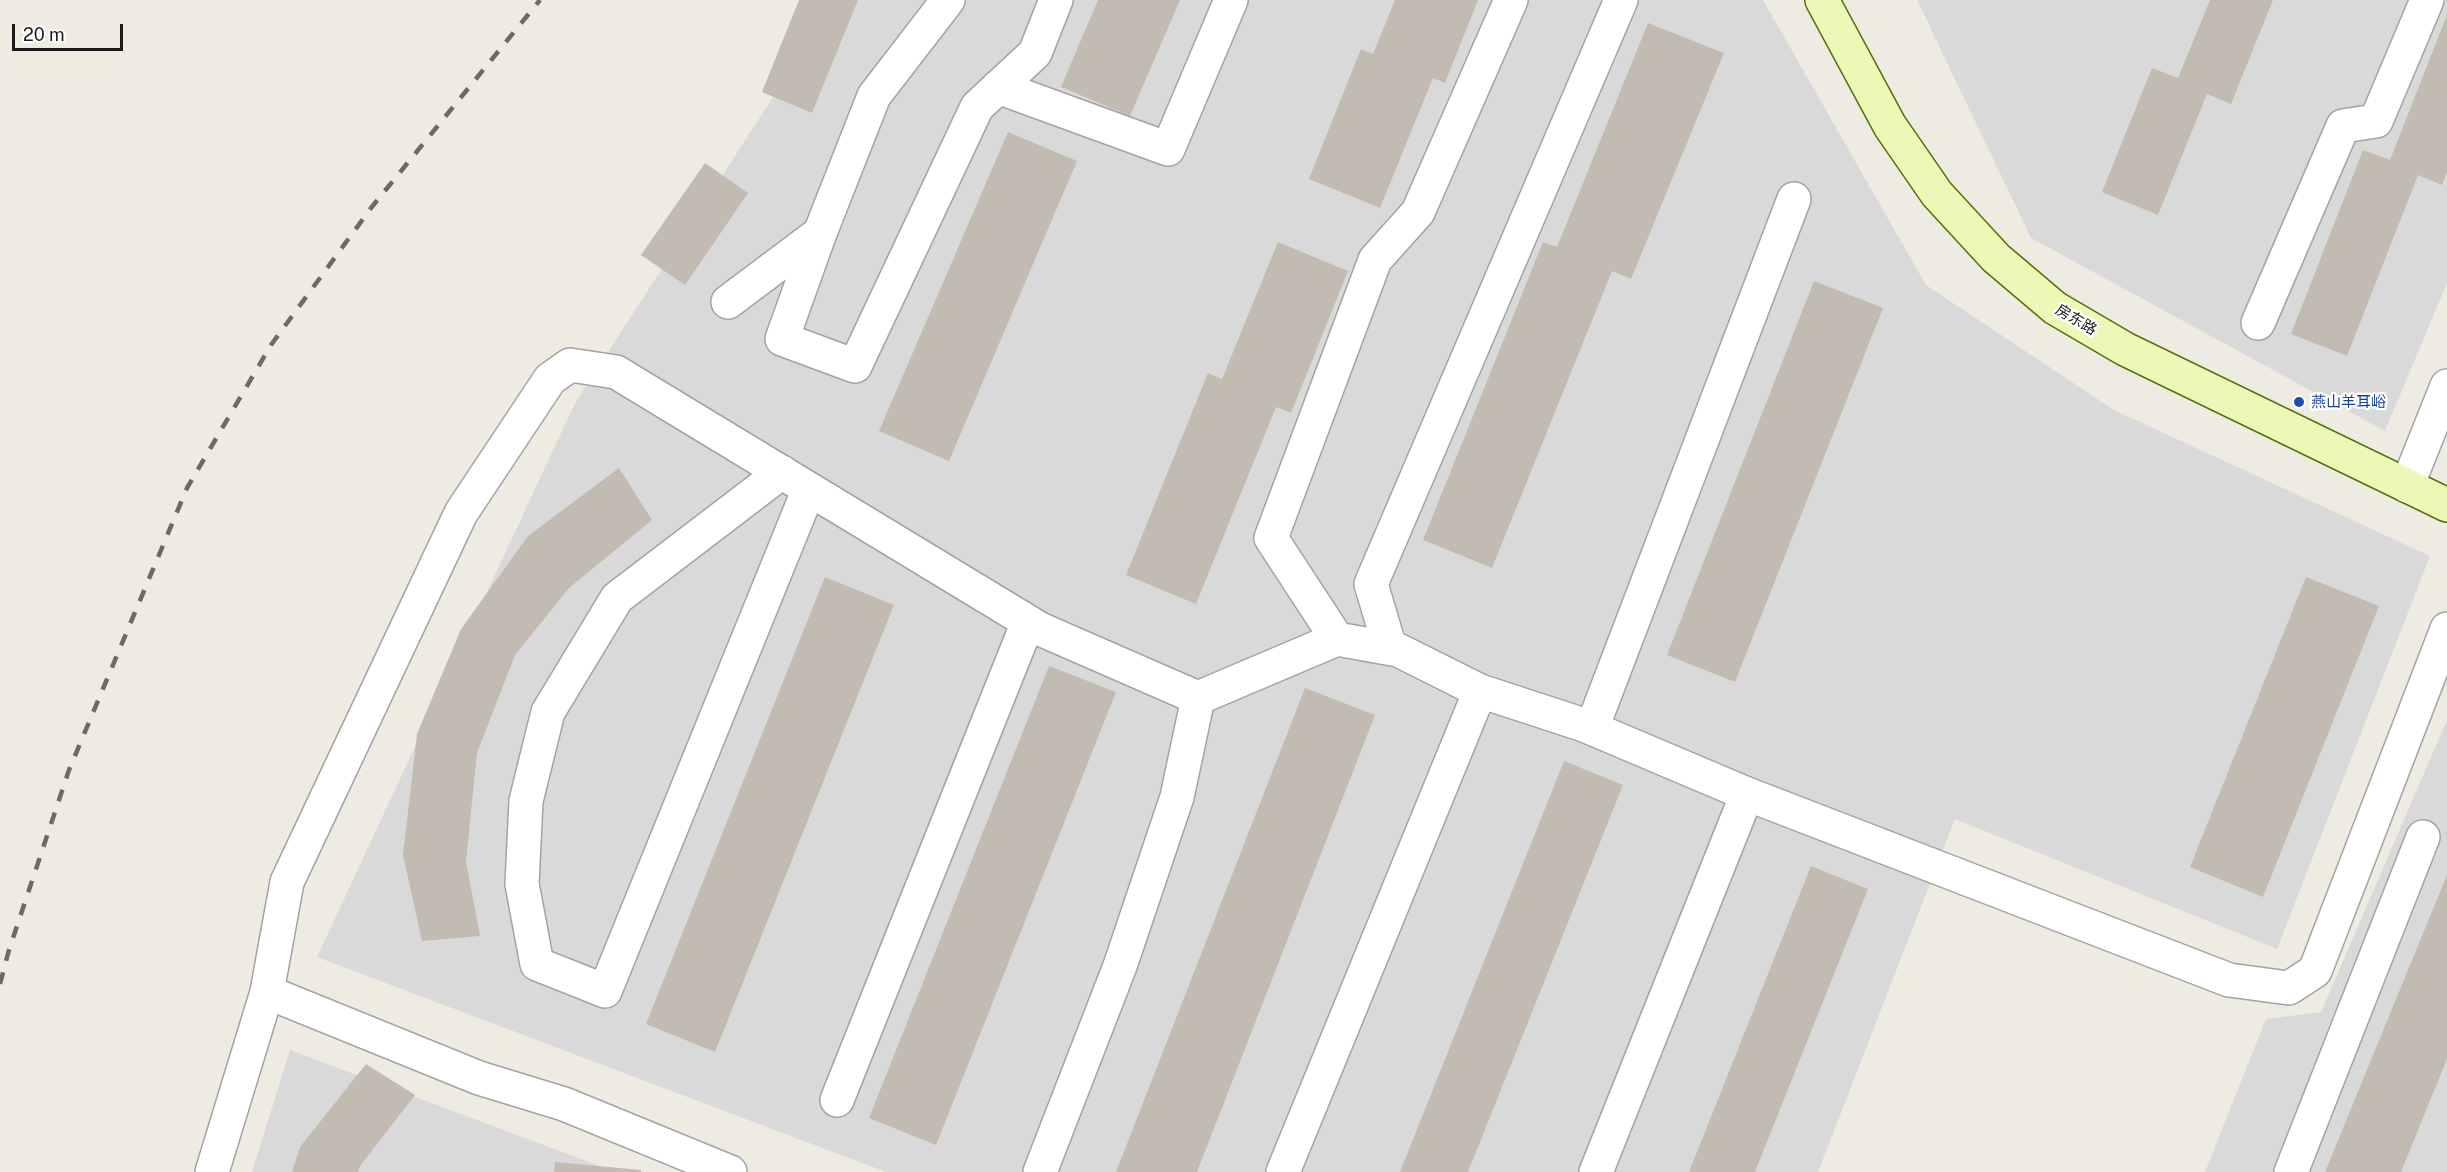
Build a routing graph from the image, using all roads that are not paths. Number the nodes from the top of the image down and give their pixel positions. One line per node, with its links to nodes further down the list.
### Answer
1 (948, 0): 10 (street)
2 (1056, 0): 8 (street)
3 (1231, 0): 8 (street)
4 (1511, 0): 19 (street)
5 (1621, 0): 20 (street)
6 (1822, 0): 15 (main road, 房东路)
7 (2427, 0): 12 (street)
8 (998, 87): 10 (street)
9 (1794, 199): 23 (street)
10 (820, 233): 11 (street)
11 (728, 302)
12 (2258, 323)
13 (2447, 386): 15 (street)
14 (795, 481): 14 (street); 17 (street); 26 (street)
15 (2407, 486): 16 (main road, 房东路)
16 (2447, 505)
17 (1028, 622): 22 (street); 27 (street)
18 (2447, 629): 24 (street)
19 (1337, 639): 20 (street); 22 (street)
20 (1390, 648): 21 (street)
21 (1480, 691): 23 (street); 31 (street)
22 (1198, 698): 30 (street)
23 (1592, 728): 24 (street)
24 (1747, 794): 32 (street)
25 (2423, 837): 33 (street)
26 (267, 992): 28 (street); 29 (street)
27 (837, 1100)
28 (212, 1172)
29 (730, 1172)
30 (1040, 1172)
31 (1283, 1172)
32 (1596, 1172)
33 (2291, 1172)

